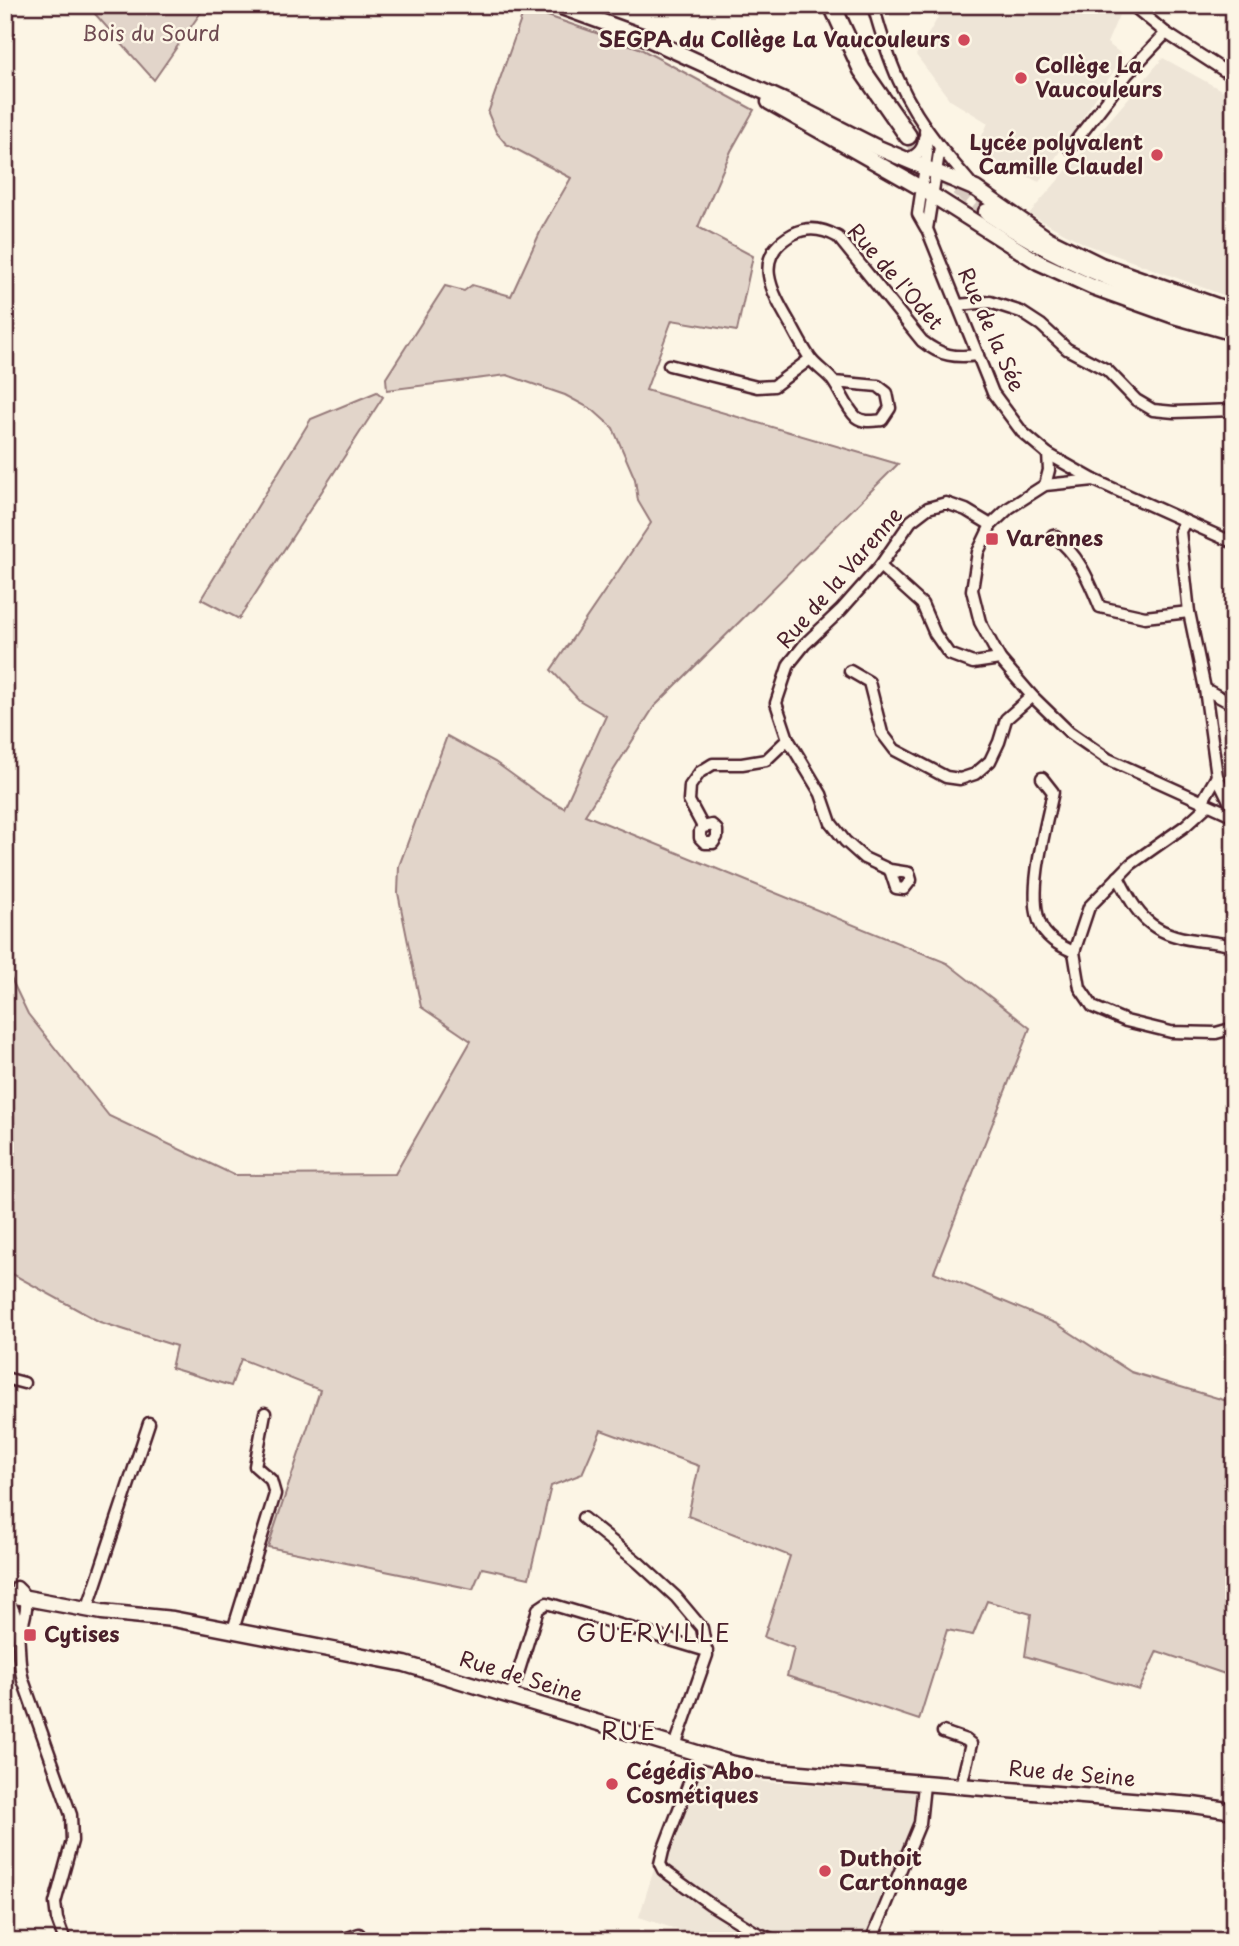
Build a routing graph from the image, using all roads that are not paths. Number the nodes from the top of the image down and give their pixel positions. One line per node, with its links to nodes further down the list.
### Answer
1 (556, 5): 7 (street)
2 (832, 5): 9 (main road)
3 (873, 5): 8 (street)
4 (1132, 5): 5 (street)
5 (1166, 33): 6 (street); 11 (street)
6 (1234, 77)
7 (733, 78): 12 (street); 15 (street)
8 (924, 127): 10 (street); 12 (street); 13 (street)
9 (908, 136)
10 (940, 147): 13 (street); 14 (street)
11 (1070, 148)
12 (906, 159): 13 (street)
13 (932, 169): 14 (street); 15 (street, Rue de la Sée)
14 (976, 189): 18 (street)
15 (927, 192): 17 (street, Rue de la Sée); 20 (street)
16 (987, 212): 19 (main road)
17 (958, 304): 21 (street, Rue de la Sée); 25 (street)
18 (1234, 312)
19 (1234, 322)
20 (1234, 333)
21 (978, 355): 22 (street, Rue de l'Odet); 26 (street, Rue de la Sée)
22 (810, 359): 23 (street); 24 (street, Rue de l'Odet)
23 (669, 365)
24 (834, 382): 24 (street, Rue de l'Odet)
25 (1234, 410)
26 (1048, 454): 27 (street, Rue de la Sée); 28 (street)
27 (1094, 480): 28 (street); 29 (street, Rue de la Sée)
28 (1045, 485): 30 (street)
29 (1185, 522): 32 (street, Rue de la Sée); 34 (street)
30 (991, 525): 33 (street, Rue de la Varenne); 35 (street)
31 (1053, 535): 34 (street)
32 (1234, 543)
33 (880, 566): 35 (street); 40 (street, Rue de la Varenne)
34 (1189, 612): 37 (street)
35 (1000, 659): 38 (street)
36 (850, 671): 38 (street)
37 (1205, 689): 39 (street); 41 (street)
38 (1032, 696): 43 (street)
39 (1234, 705)
40 (789, 739): 45 (street); 46 (street, Rue de la Varenne)
41 (1217, 776): 43 (street); 44 (street)
42 (1042, 778): 49 (street)
43 (1205, 803): 44 (street); 47 (street)
44 (1234, 813)
45 (703, 827)
46 (890, 870)
47 (1118, 877): 48 (street); 49 (street)
48 (1234, 947)
49 (1074, 952): 50 (street)
50 (1234, 1028)
51 (5, 1378): 52 (street)
52 (24, 1383)
53 (265, 1413): 61 (street)
54 (149, 1423): 57 (street)
55 (583, 1518): 62 (street)
56 (17, 1593): 57 (street); 58 (street, Rue de Seine); 60 (street)
57 (90, 1601): 59 (street)
58 (69, 1606): 59 (street, Rue de Seine); 60 (street)
59 (173, 1619): 61 (street, Rue de Seine)
60 (19, 1620): 71 (street)
61 (233, 1630): 63 (street, Rue de Seine)
62 (707, 1651): 63 (street); 65 (street)
63 (511, 1696): 65 (street, Rue de Seine)
64 (943, 1732): 68 (street)
65 (675, 1746): 66 (street, Rue de Seine)
66 (700, 1754): 67 (street, Rue de Seine); 73 (street)
67 (924, 1785): 68 (street, Rue de Seine); 74 (street)
68 (961, 1786): 69 (street, Rue de Seine)
69 (1234, 1811)
70 (359, 1934): 72 (street)
71 (65, 1941)
72 (339, 1941)
73 (776, 1941)
74 (871, 1941)

